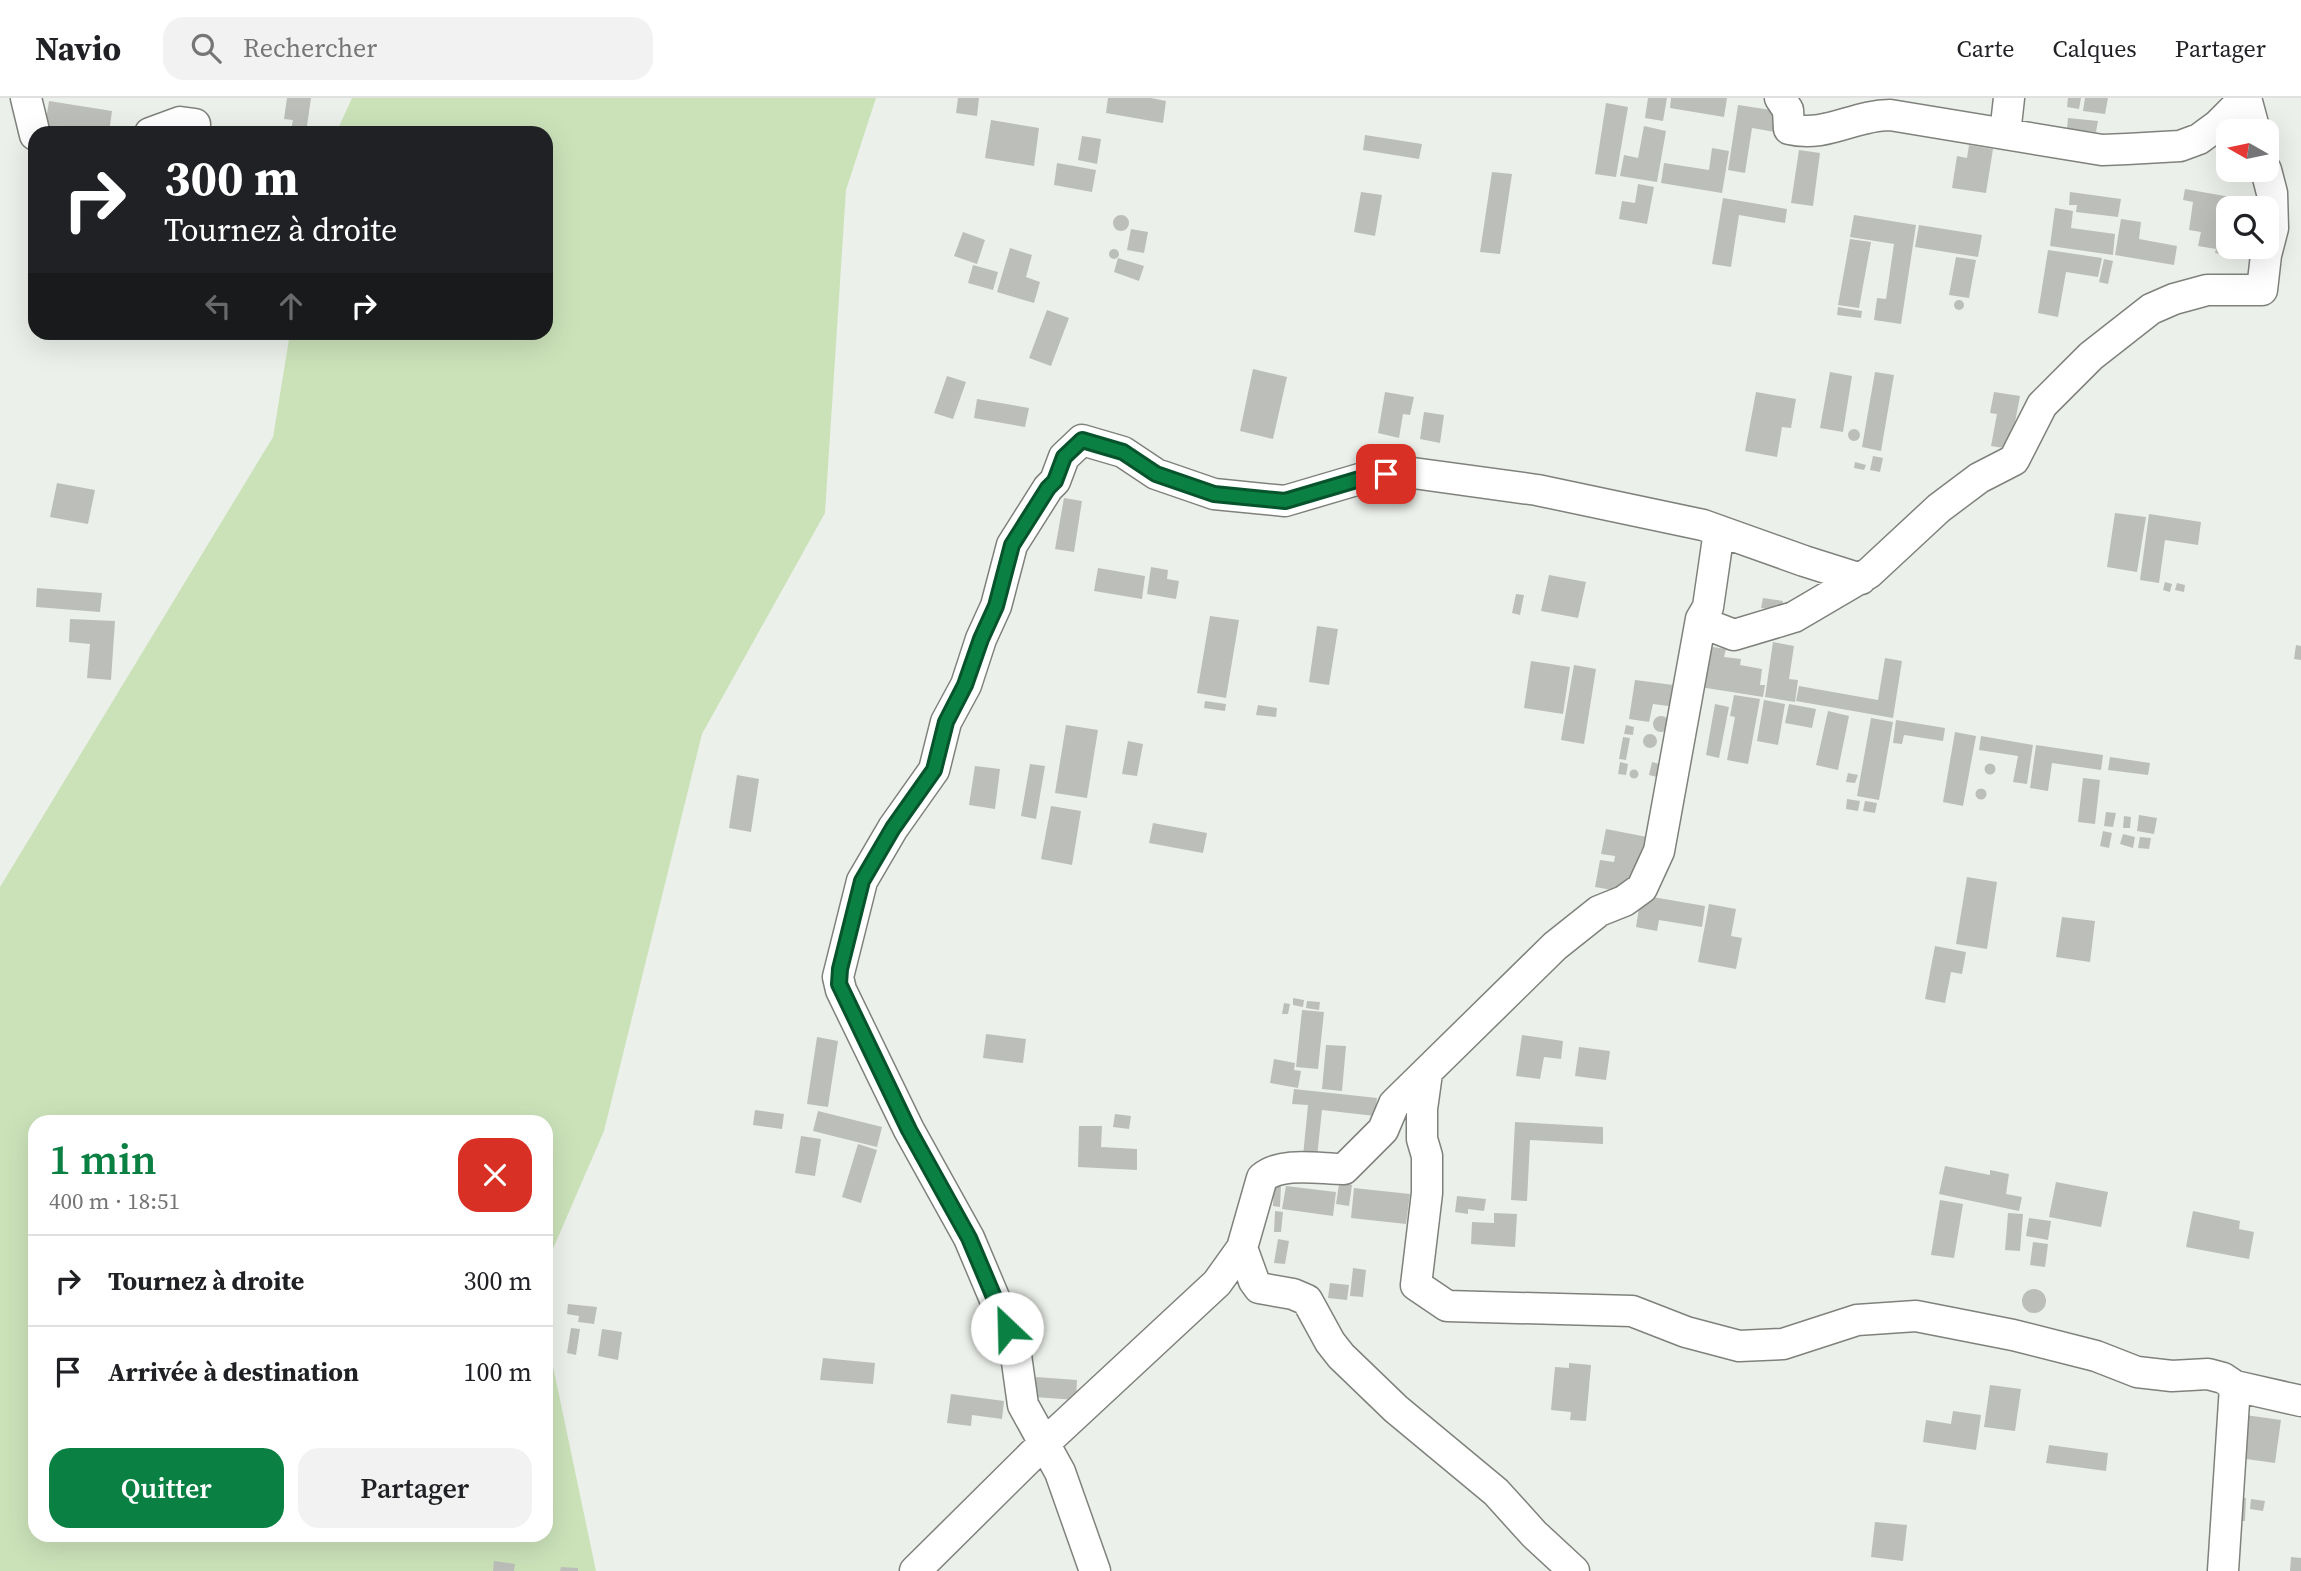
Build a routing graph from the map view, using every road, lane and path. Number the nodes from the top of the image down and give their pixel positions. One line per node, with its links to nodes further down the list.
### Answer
1 (26, 98): 7 (street)
2 (1780, 98): 9 (street)
3 (2009, 98): 9 (street)
4 (2245, 98): 5 (street); 9 (street)
5 (2251, 119)
6 (195, 124): 8 (street)
7 (33, 126)
8 (169, 126)
9 (2005, 134)
10 (2269, 182): 12 (street)
11 (1719, 531): 12 (street); 13 (street); 19 (street)
12 (1861, 579): 13 (street)
13 (1702, 619): 14 (street)
14 (1427, 1073): 15 (street); 16 (street)
15 (1241, 1248): 18 (street); 23 (street)
16 (2235, 1386): 17 (street); 24 (street)
17 (2301, 1401)
18 (1073, 1418): 19 (street); 20 (street)
19 (1044, 1445): 20 (street); 21 (street)
20 (1060, 1472): 22 (street)
21 (915, 1571)
22 (1095, 1571)
23 (1574, 1571)
24 (2222, 1571)

